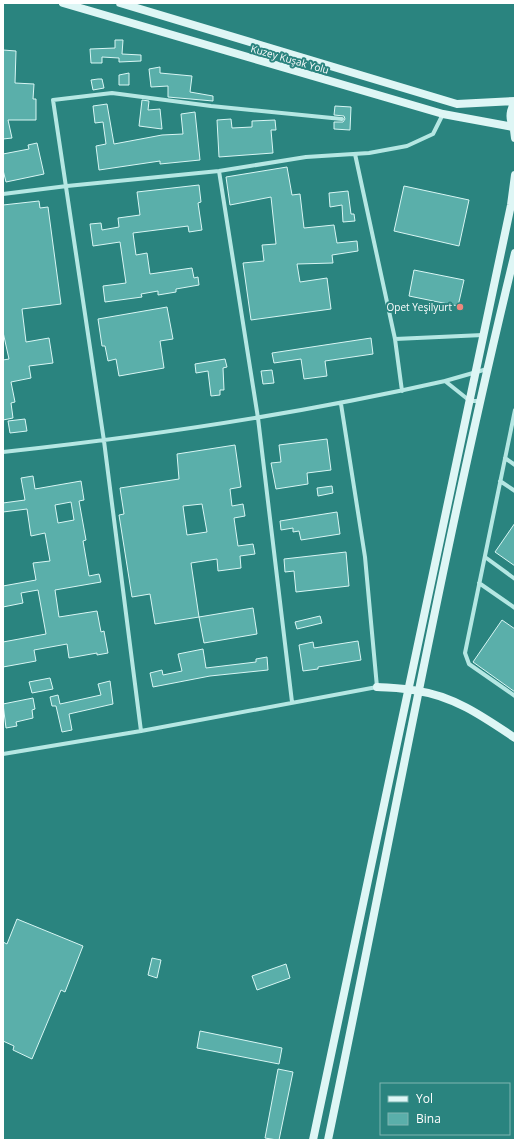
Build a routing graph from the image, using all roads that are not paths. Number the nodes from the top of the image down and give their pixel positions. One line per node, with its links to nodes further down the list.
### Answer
1 (63, 3): 4 (street, Kuzey Kuşak Yolu)
2 (120, 3): 3 (street, Kuzey Kuşak Yolu)
3 (515, 101): 6 (street)
4 (443, 114): 6 (street, Kuzey Kuşak Yolu); 7 (street)
5 (342, 119): 10 (street)
6 (514, 131)
7 (355, 154): 8 (street); 14 (street)
8 (219, 171): 10 (street); 23 (street)
9 (515, 175): 13 (street)
10 (67, 186): 11 (street); 24 (street)
11 (3, 194)
12 (515, 253): 15 (street)
13 (483, 335): 14 (street); 16 (street)
14 (395, 339): 18 (street)
15 (488, 368): 16 (street); 20 (street)
16 (476, 372): 17 (street); 19 (street)
17 (445, 381): 18 (street); 19 (street)
18 (402, 391): 21 (street)
19 (470, 401): 20 (street); 35 (street)
20 (480, 402): 36 (street)
21 (341, 404): 23 (street); 34 (street)
22 (515, 410): 26 (street)
23 (258, 418): 24 (street); 38 (street)
24 (104, 441): 25 (street); 39 (street)
25 (3, 452)
26 (505, 458): 27 (street); 28 (street)
27 (515, 465)
28 (500, 481): 29 (street); 30 (street)
29 (515, 491)
30 (484, 557): 31 (street); 32 (street)
31 (515, 578)
32 (479, 583): 33 (street); 37 (street)
33 (515, 608)
34 (377, 687): 35 (street); 38 (street)
35 (408, 690): 36 (street); 42 (street)
36 (418, 691): 40 (street); 43 (street)
37 (515, 696)
38 (292, 702): 39 (street)
39 (142, 731): 41 (street)
40 (515, 738)
41 (3, 754)
42 (312, 1140)
43 (328, 1140)

